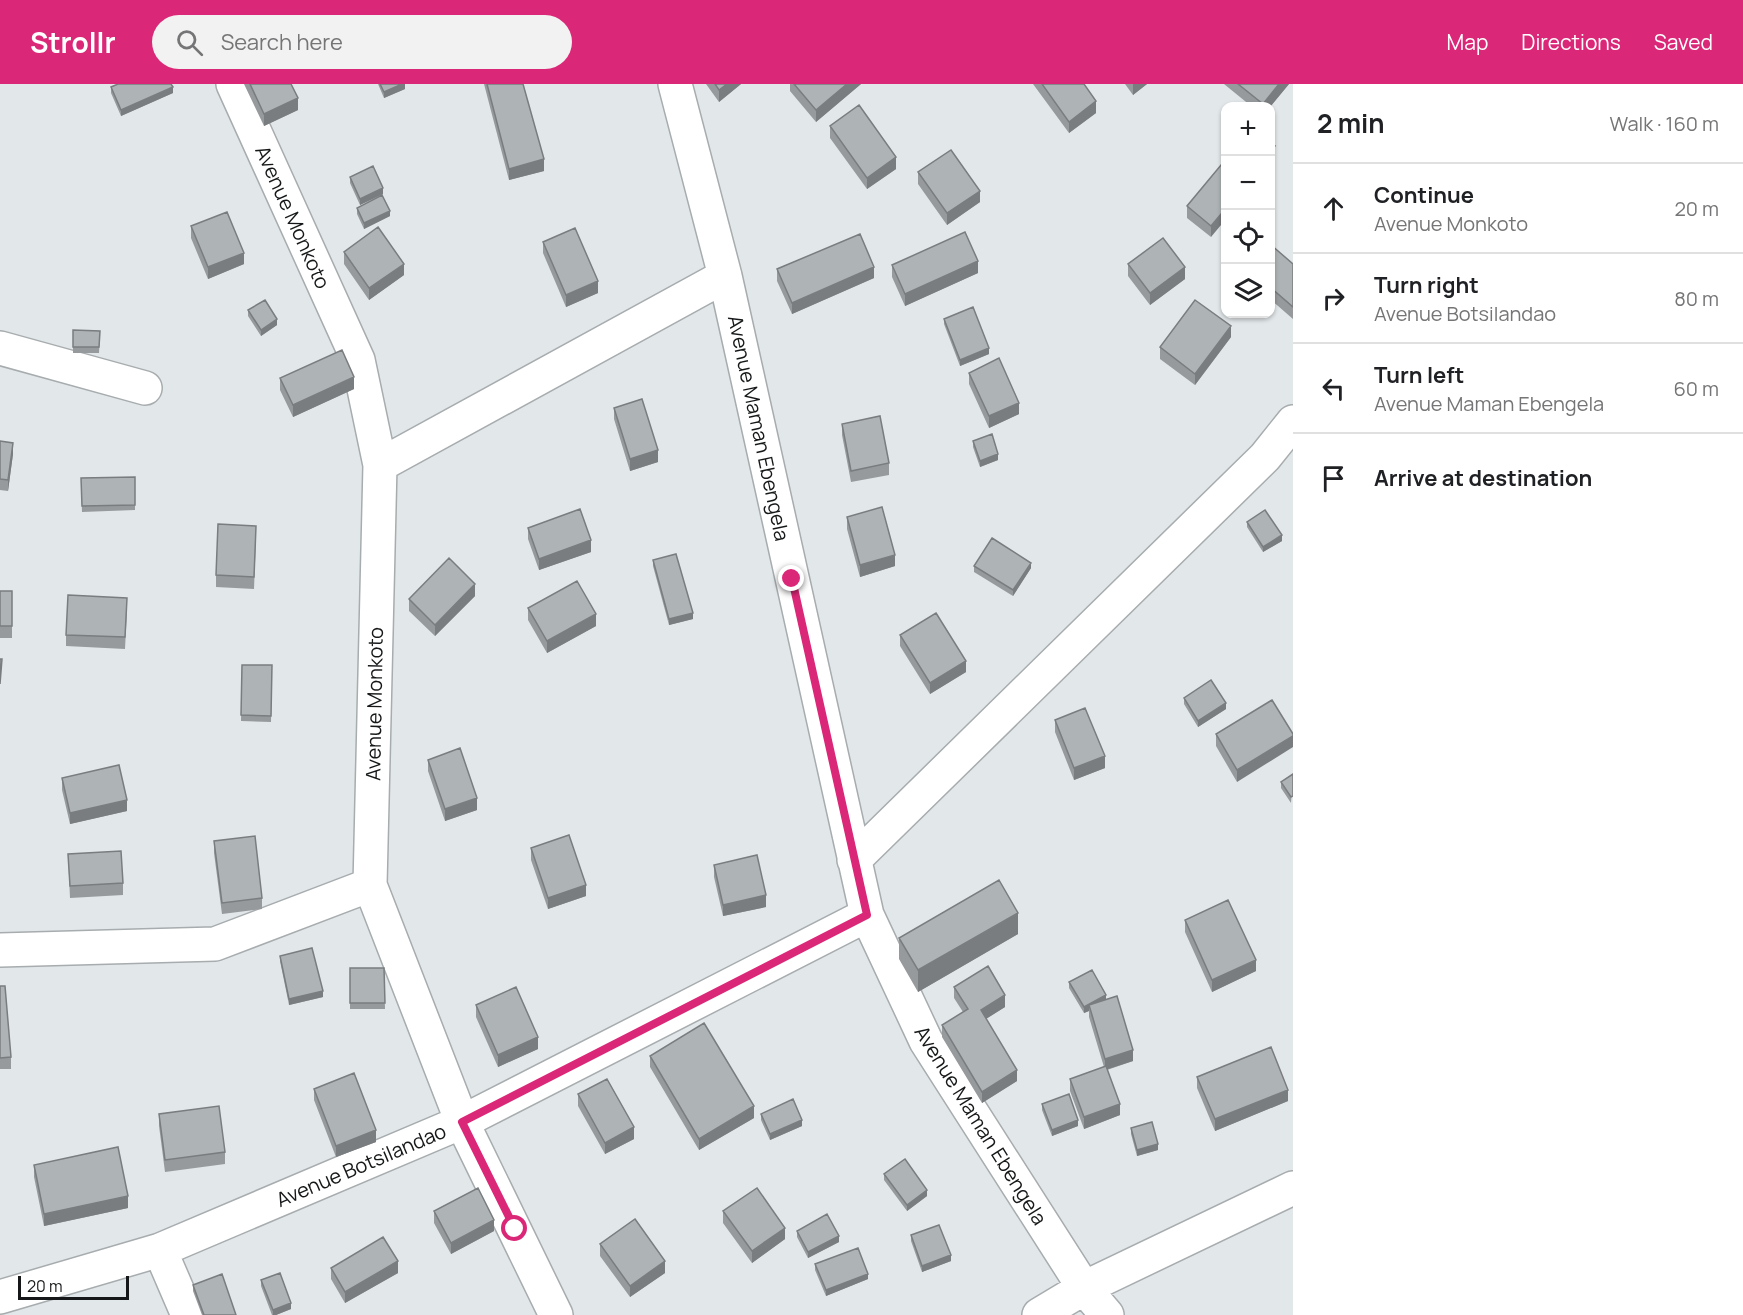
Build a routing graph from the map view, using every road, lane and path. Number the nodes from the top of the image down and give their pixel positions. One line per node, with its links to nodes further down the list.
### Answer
1 (233, 84): 7 (street, Avenue Monkoto)
2 (675, 84): 3 (street, Avenue Maman Ebengela)
3 (725, 276): 7 (street); 8 (street, Avenue Maman Ebengela)
4 (0, 348): 5 (street)
5 (145, 388)
6 (1293, 422): 8 (street)
7 (380, 465): 9 (street, Avenue Monkoto)
8 (854, 860): 10 (street, Avenue Maman Ebengela)
9 (370, 885): 11 (street); 12 (street, Avenue Monkoto)
10 (867, 915): 12 (street, Avenue Botsilandao); 15 (street, Avenue Maman Ebengela)
11 (0, 950)
12 (462, 1122): 14 (street, Avenue Botsilandao); 18 (street, Avenue Monkoto)
13 (1293, 1188): 15 (street)
14 (160, 1250): 16 (street, Avenue Botsilandao); 17 (street)
15 (1084, 1288): 19 (street); 20 (street, Avenue Maman Ebengela)
16 (0, 1297)
17 (188, 1315)
18 (556, 1315)
19 (1039, 1315)
20 (1107, 1315)

